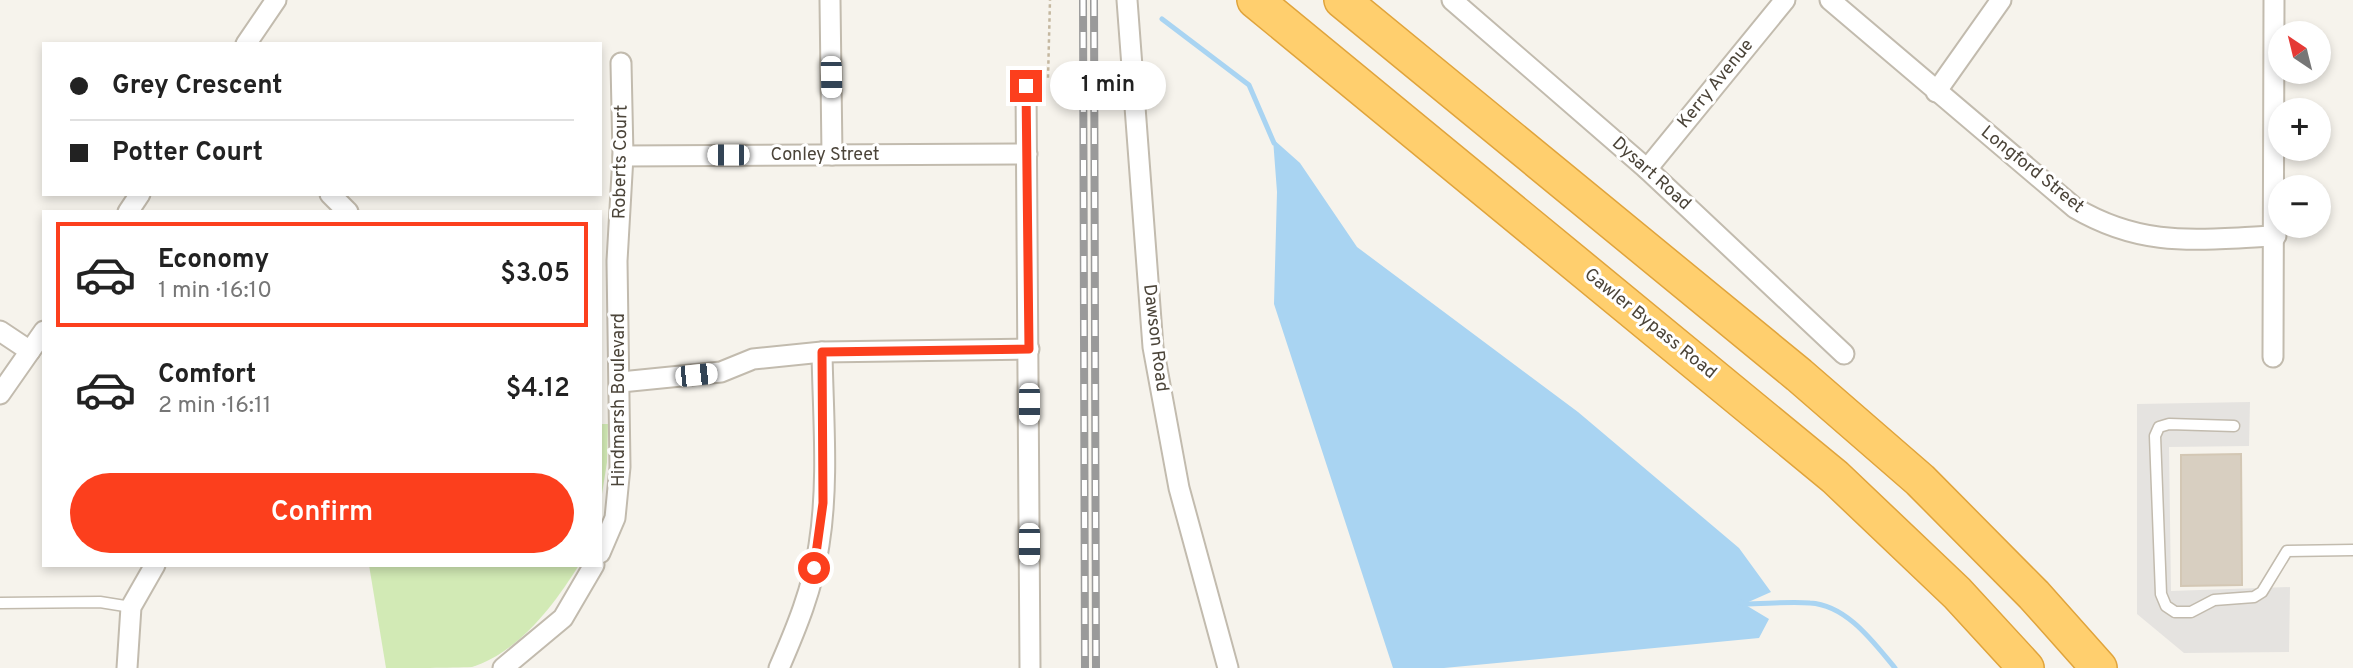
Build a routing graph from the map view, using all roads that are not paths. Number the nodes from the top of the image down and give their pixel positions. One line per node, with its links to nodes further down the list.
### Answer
1 (276, 0): 11 (street)
2 (830, 0): 16 (street)
3 (1128, 0): 43 (street, Dawson Road)
4 (1255, 0): 44 (highway, Gawler Bypass Road)
5 (1342, 0): 45 (highway)
6 (1452, 0): 18 (street, Dysart Road)
7 (1785, 0): 18 (street, Kerry Avenue)
8 (1830, 0): 14 (street, Longford Street)
9 (2001, 0): 14 (street)
10 (2274, 0): 19 (street)
11 (247, 42)
12 (621, 63): 17 (street, Roberts Court)
13 (1026, 86): 15 (street)
14 (1936, 92): 20 (street, Longford Street)
15 (1027, 154): 16 (street, Conley Street); 25 (street)
16 (832, 155): 17 (street, Conley Street)
17 (623, 156): 22 (street, Roberts Court)
18 (1647, 169): 28 (street, Dysart Road)
19 (2275, 175)
20 (2268, 236)
21 (2276, 238): 29 (street)
22 (609, 262): 30 (street, Hindmarsh Boulevard)
23 (0, 331): 26 (street)
24 (42, 334): 26 (street)
25 (1029, 349): 27 (street); 42 (street)
26 (30, 351): 31 (street)
27 (822, 352): 30 (street); 41 (street)
28 (1844, 354)
29 (2273, 357)
30 (621, 382): 33 (street, Hindmarsh Boulevard)
31 (0, 394)
32 (2234, 426): 34 (lane)
33 (602, 548)
34 (2353, 550)
35 (154, 567): 38 (street)
36 (593, 567): 40 (street)
37 (0, 603): 38 (lane)
38 (131, 607): 39 (street)
39 (127, 668)
40 (503, 668)
41 (779, 668)
42 (1030, 668)
43 (1228, 668)
44 (2026, 668)
45 (2099, 668)

